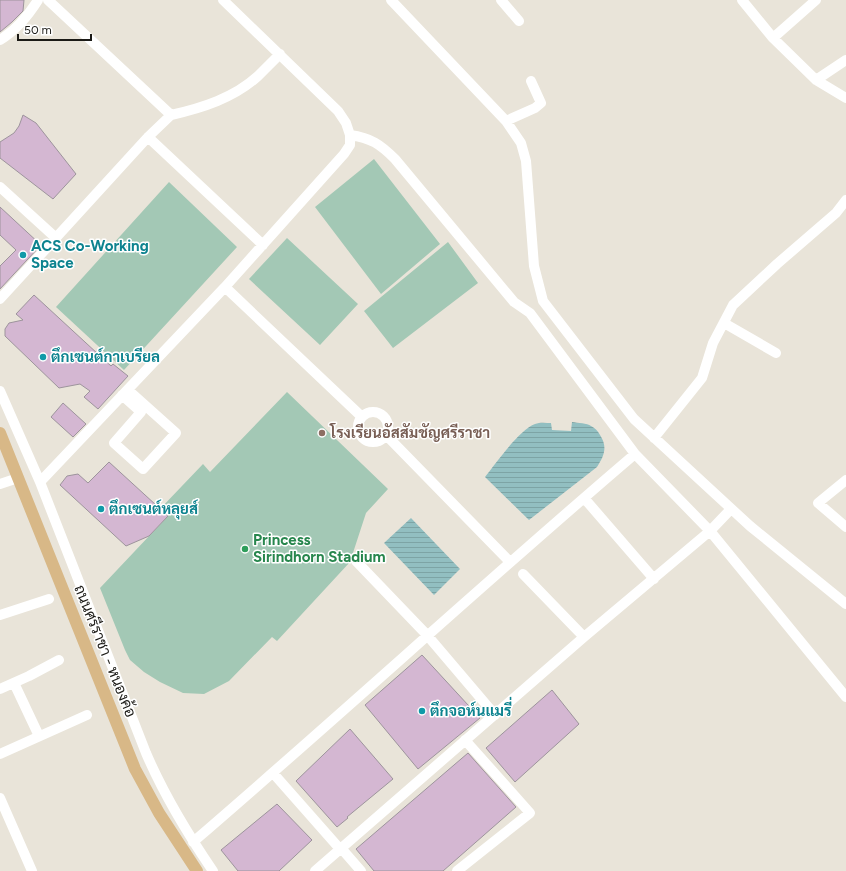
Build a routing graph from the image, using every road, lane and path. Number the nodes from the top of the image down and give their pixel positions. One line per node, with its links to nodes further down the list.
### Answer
1 (38, 0): 10 (street)
2 (48, 0): 16 (street)
3 (223, 0): 11 (street)
4 (390, 0): 17 (street)
5 (501, 0): 8 (street)
6 (742, 0): 9 (street)
7 (816, 0): 9 (street)
8 (519, 21)
9 (774, 38): 13 (street)
10 (0, 40)
11 (280, 54): 16 (street); 18 (street)
12 (846, 60): 13 (street)
13 (816, 80): 15 (street)
14 (531, 81): 17 (street)
15 (846, 98)
16 (171, 115): 19 (street)
17 (506, 121): 33 (street)
18 (350, 135): 23 (street); 34 (street)
19 (148, 137): 22 (street); 23 (street)
20 (0, 187): 22 (street)
21 (846, 200): 26 (street)
22 (56, 238): 25 (street)
23 (263, 245): 24 (street)
24 (225, 287): 29 (street); 30 (street)
25 (0, 299)
26 (724, 323): 27 (street); 33 (street)
27 (776, 353)
28 (0, 391): 37 (street)
29 (125, 393): 29 (street); 37 (street)
30 (362, 417): 32 (street); 32 (street)
31 (0, 434): 35 (main road, ถนนศรีราชา - หนองค้อ)
32 (386, 435): 44 (street)
33 (654, 438): 40 (street)
34 (635, 454): 39 (street); 42 (street)
35 (18, 478): 38 (street); 66 (main road, ถนนศรีราชา - หนองค้อ)
36 (846, 480): 41 (street)
37 (40, 482): 63 (street)
38 (0, 484)
39 (584, 498): 44 (street); 46 (street)
40 (731, 509): 42 (street); 48 (street)
41 (846, 527)
42 (710, 531): 46 (street); 55 (street)
43 (356, 561): 50 (street)
44 (510, 562): 50 (street)
45 (523, 574): 51 (street)
46 (654, 579): 51 (street)
47 (49, 598): 49 (street)
48 (846, 604)
49 (0, 615)
50 (427, 635): 56 (street); 61 (street)
51 (584, 637): 56 (street)
52 (59, 660): 53 (street)
53 (14, 683): 54 (street); 58 (street)
54 (0, 689)
55 (846, 698)
56 (495, 714): 59 (street)
57 (87, 715): 58 (street)
58 (39, 736): 60 (street)
59 (465, 740): 64 (street); 70 (street)
60 (0, 754)
61 (273, 773): 63 (street); 64 (street)
62 (0, 798): 65 (street)
63 (193, 842): 67 (street)
64 (341, 848): 68 (street); 69 (street)
65 (32, 871)
66 (197, 871)
67 (214, 871)
68 (314, 871)
69 (361, 871)
70 (457, 871)

